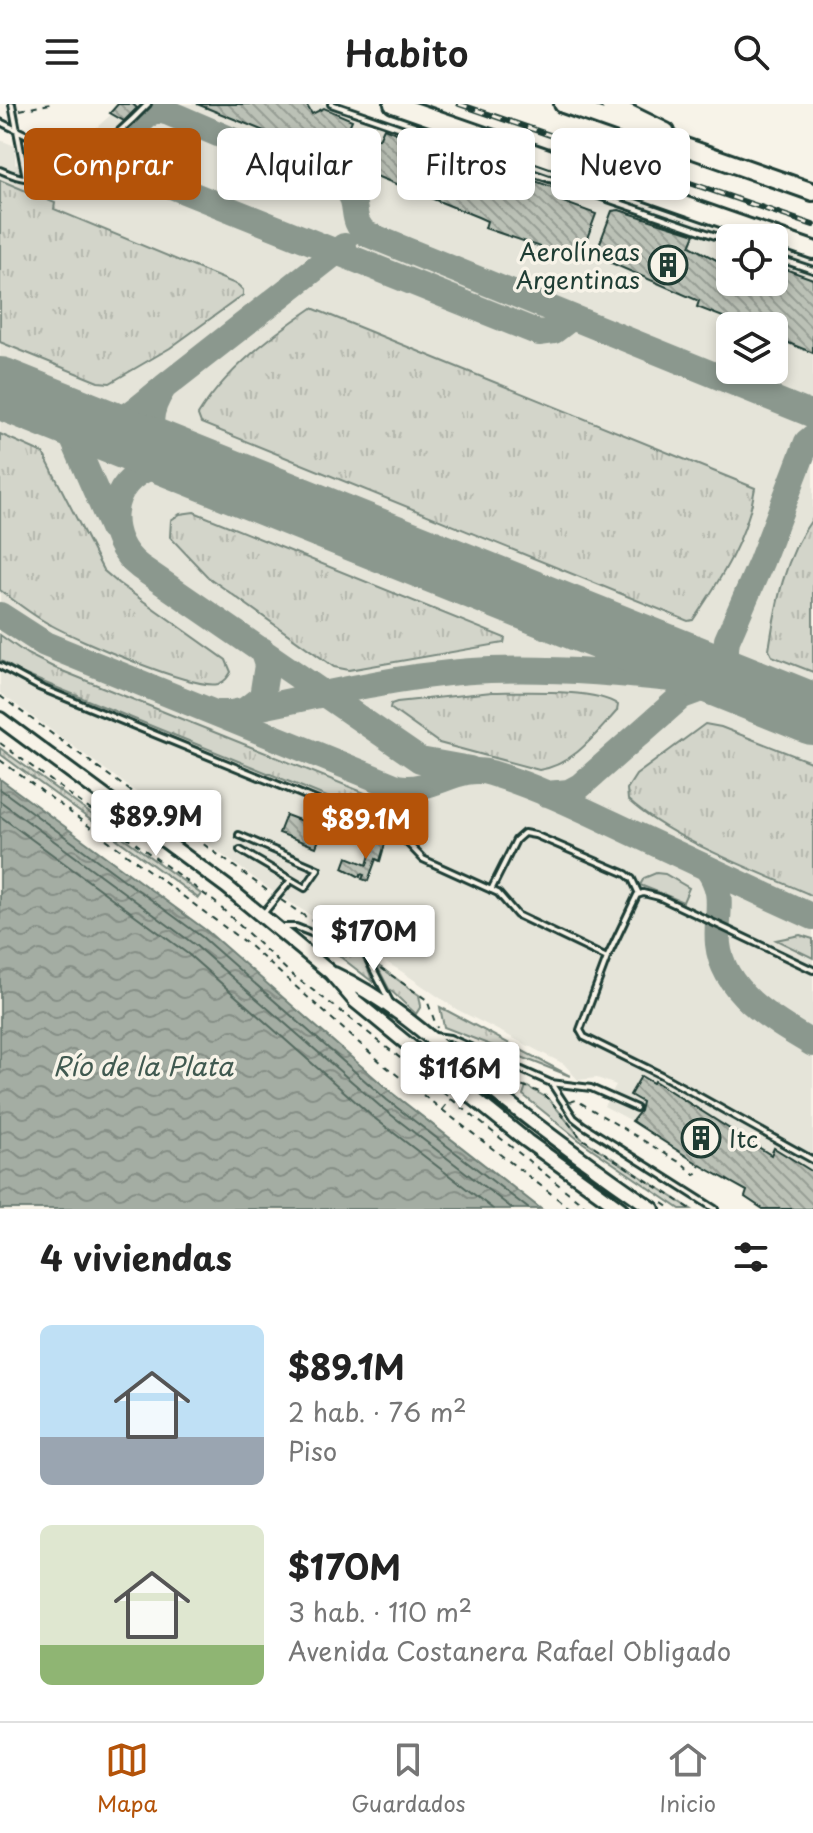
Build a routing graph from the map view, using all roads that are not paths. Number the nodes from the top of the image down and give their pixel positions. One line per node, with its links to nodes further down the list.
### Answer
1 (148, 104): 8 (lane)
2 (331, 104): 16 (lane)
3 (393, 104): 17 (highway)
4 (563, 104): 12 (highway)
5 (609, 104): 12 (highway)
6 (13, 107): 9 (lane)
7 (0, 120): 9 (lane)
8 (124, 128)
9 (19, 132): 10 (lane); 11 (lane)
10 (24, 134)
11 (24, 165)
12 (740, 167): 15 (highway)
13 (0, 170): 14 (lane)
14 (24, 177)
15 (813, 192)
16 (716, 236)
17 (813, 250)
18 (788, 262): 19 (lane)
19 (813, 270)
20 (0, 666): 25 (lane)
21 (0, 719): 27 (main road)
22 (239, 835): 24 (lane)
23 (240, 850): 24 (lane)
24 (291, 880): 27 (lane)
25 (491, 890): 26 (lane); 29 (lane)
26 (639, 894): 29 (lane); 30 (lane)
27 (261, 915): 28 (main road)
28 (276, 927): 31 (main road); 32 (lane)
29 (607, 958): 39 (lane)
30 (813, 970)
31 (331, 973): 32 (main road); 37 (main road)
32 (395, 1011): 33 (main road)
33 (425, 1034): 34 (lane); 35 (main road)
34 (503, 1061): 35 (lane); 36 (lane)
35 (489, 1079): 37 (lane); 40 (main road)
36 (551, 1083): 38 (lane); 42 (lane)
37 (475, 1099): 41 (main road)
38 (636, 1108)
39 (813, 1160)
40 (657, 1205)
41 (621, 1209)
42 (715, 1209)

